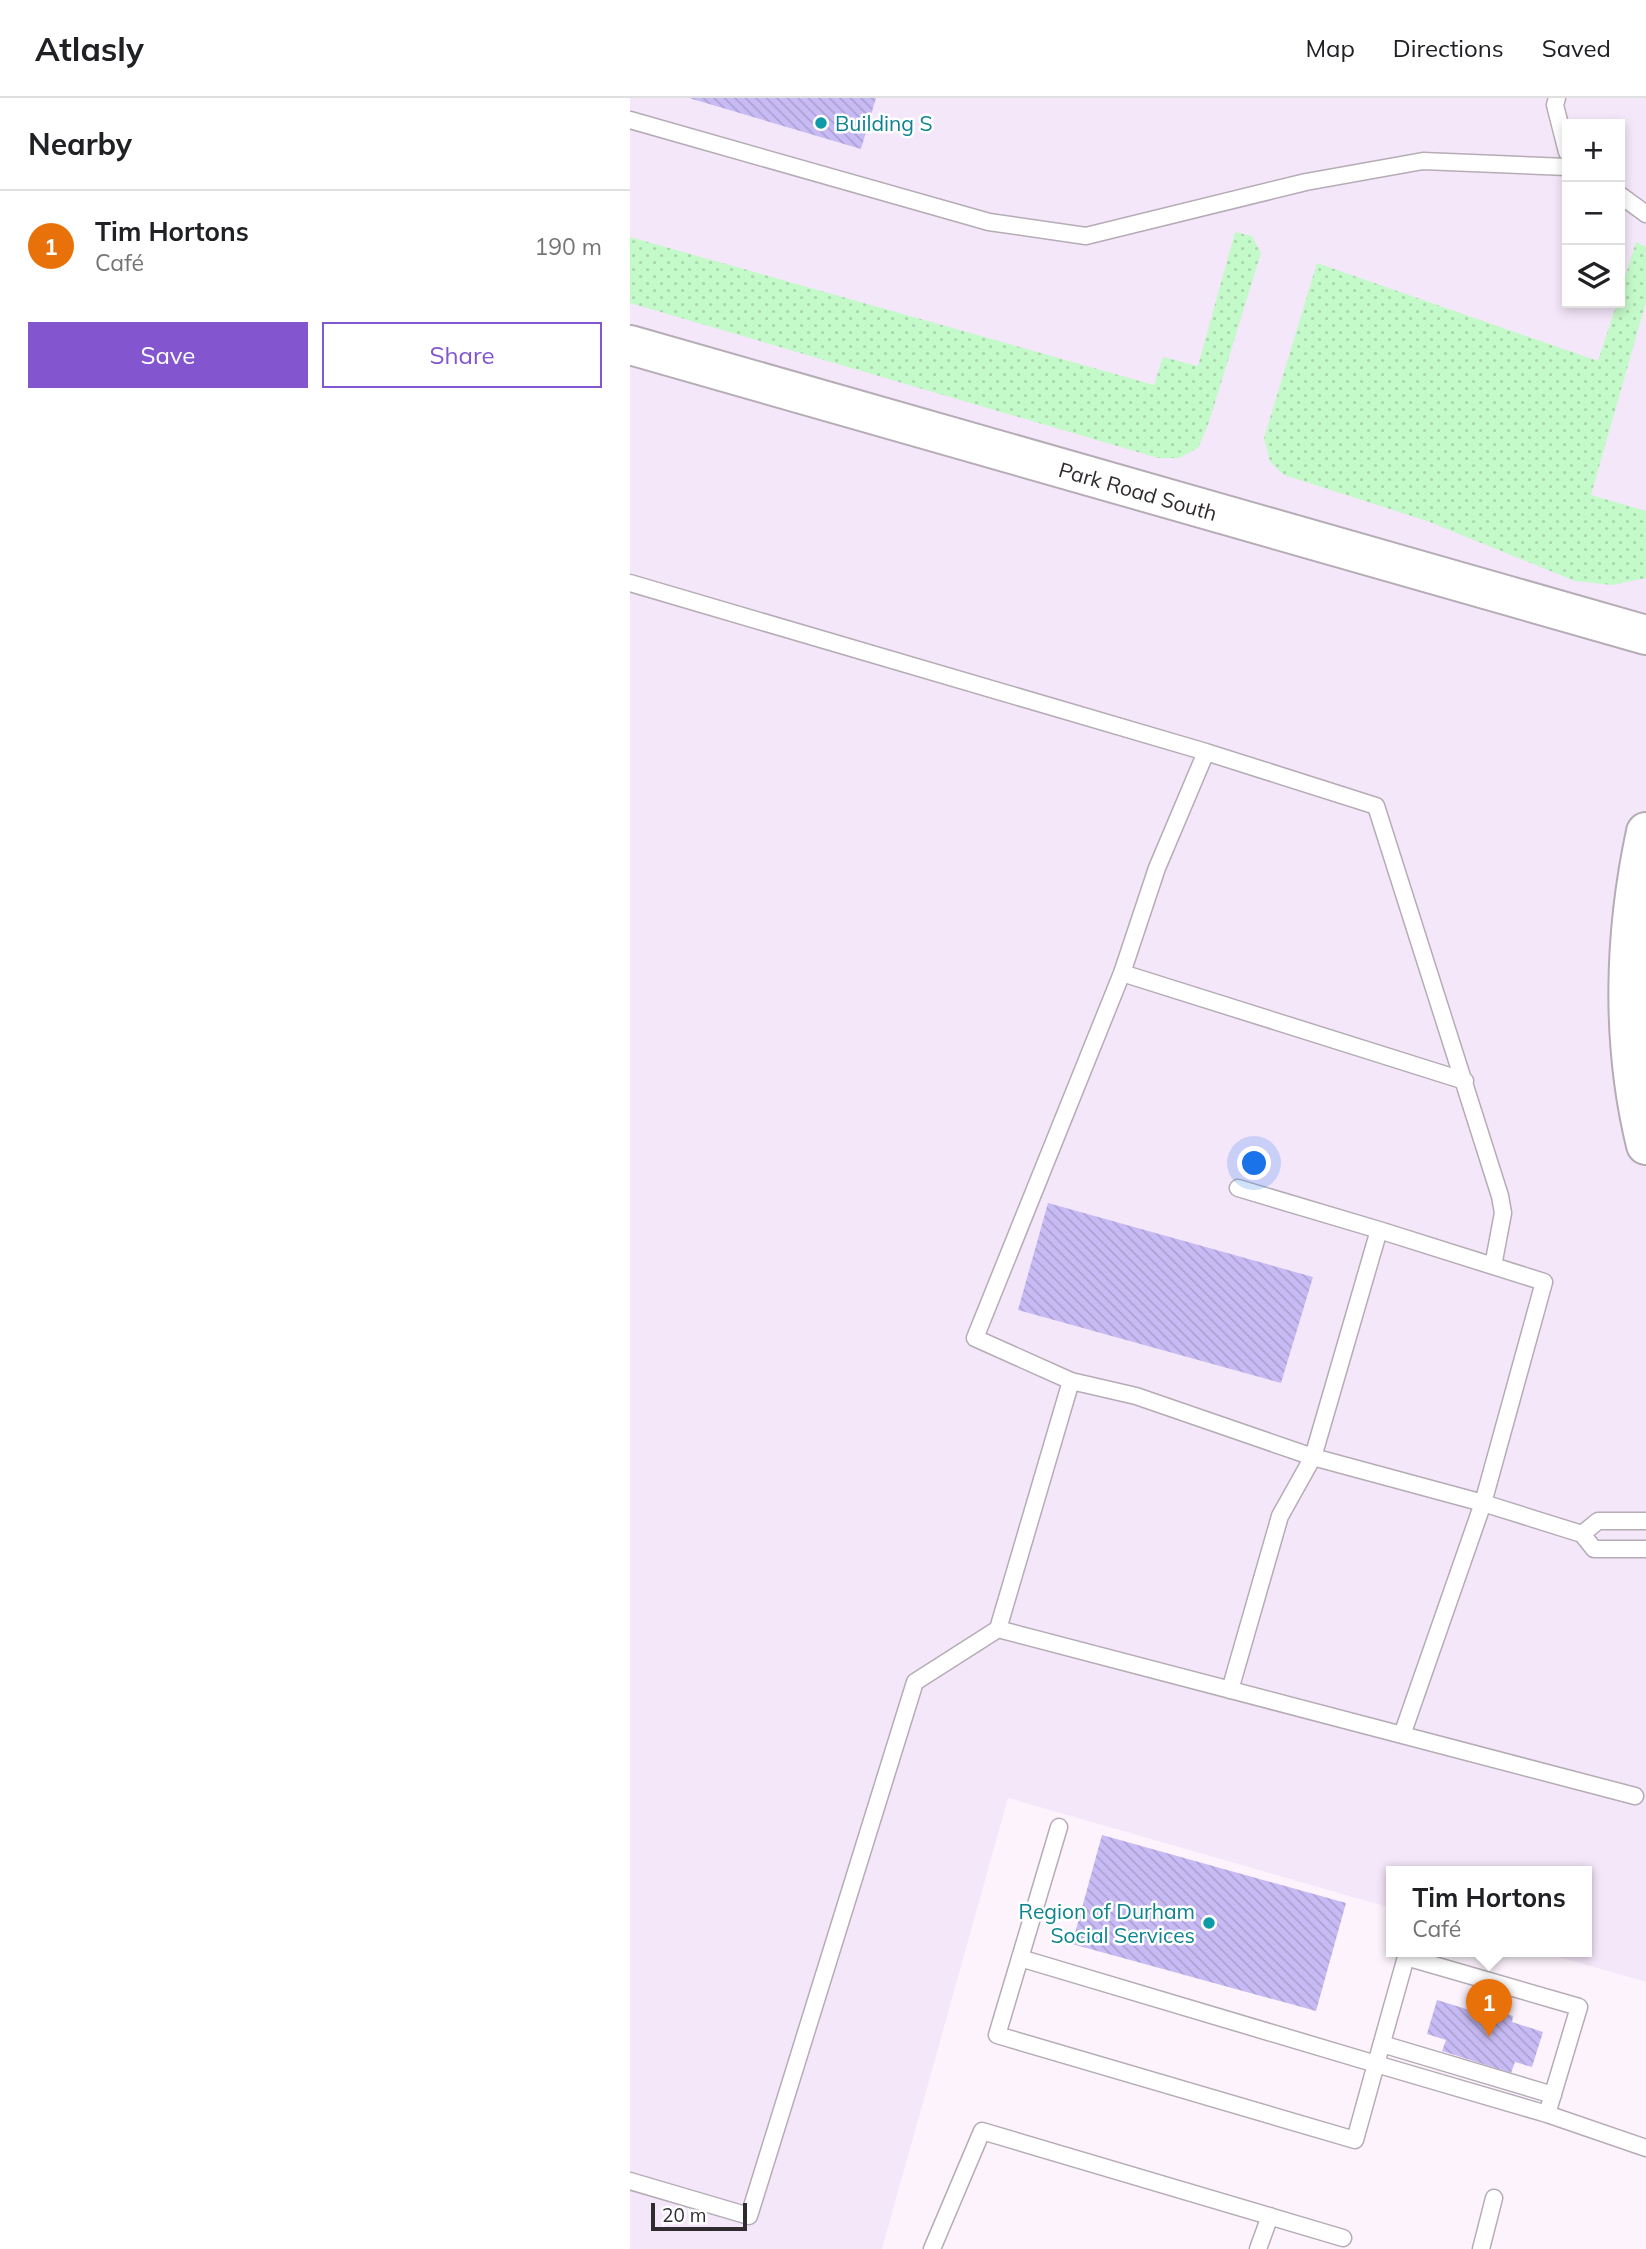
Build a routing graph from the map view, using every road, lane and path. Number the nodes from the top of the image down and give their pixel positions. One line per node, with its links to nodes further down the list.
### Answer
1 (1557, 98): 3 (lane)
2 (630, 120): 4 (lane)
3 (1562, 132)
4 (1562, 167)
5 (1625, 199): 6 (lane)
6 (1646, 214)
7 (630, 345): 9 (main road, Park Road South)
8 (630, 583): 10 (lane)
9 (1646, 635)
10 (1206, 752): 12 (lane); 13 (lane)
11 (1646, 832): 14 (main road)
12 (1122, 973): 13 (lane); 18 (lane)
13 (1465, 1082): 17 (lane)
14 (1646, 1144)
15 (1238, 1188): 16 (lane)
16 (1378, 1230): 17 (lane); 19 (lane)
17 (1493, 1266): 20 (lane)
18 (1072, 1381): 19 (lane); 24 (lane)
19 (1313, 1457): 20 (lane); 25 (lane)
20 (1483, 1503): 22 (lane); 26 (lane)
21 (1646, 1521): 22 (lane)
22 (1582, 1534): 23 (lane)
23 (1646, 1549)
24 (998, 1629): 25 (lane); 35 (lane)
25 (1230, 1690): 26 (lane)
26 (1402, 1735): 27 (lane)
27 (1635, 1796)
28 (1059, 1827): 29 (lane)
29 (1020, 1958): 31 (lane); 31 (lane)
30 (1382, 2044): 31 (lane); 32 (lane); 32 (lane)
31 (1376, 2064): 33 (lane)
32 (1553, 2095): 33 (lane)
33 (1547, 2115): 34 (lane)
34 (1646, 2148)
35 (630, 2181)
36 (1494, 2198): 41 (lane)
37 (1269, 2216): 38 (lane); 39 (lane); 40 (lane)
38 (1343, 2238)
39 (932, 2249)
40 (1258, 2249)
41 (1480, 2249)

